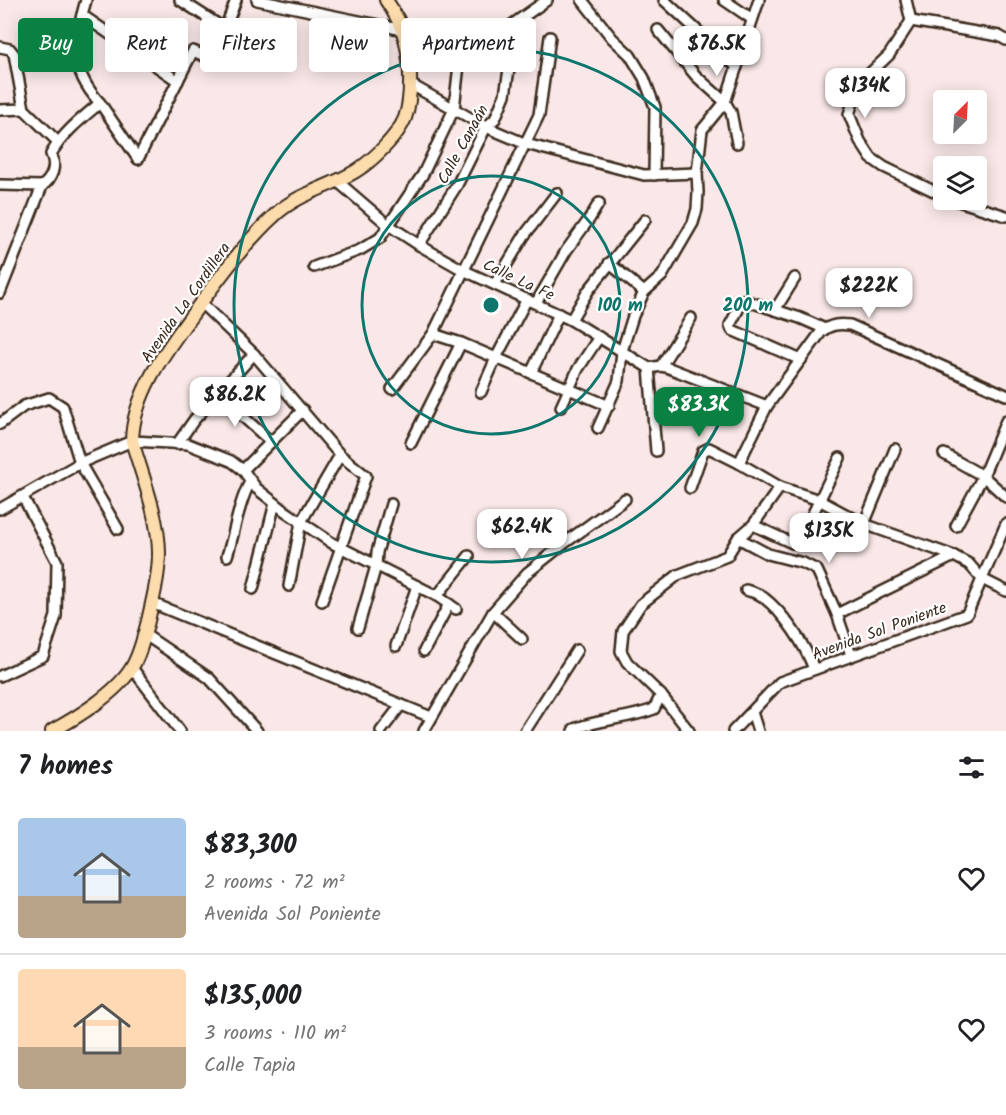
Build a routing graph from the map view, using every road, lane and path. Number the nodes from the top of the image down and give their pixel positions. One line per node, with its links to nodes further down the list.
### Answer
1 (86, 0): 12 (street)
2 (180, 0): 13 (street)
3 (236, 0): 14 (street)
4 (257, 0): 19 (street)
5 (386, 0): 18 (main road, Avenida La Cordillera)
6 (547, 0): 15 (street)
7 (582, 0): 41 (street)
8 (664, 0): 25 (street)
9 (724, 0): 16 (street)
10 (759, 0): 16 (street)
11 (906, 0): 17 (street)
12 (82, 15): 29 (street); 32 (street)
13 (208, 18)
14 (229, 18)
15 (521, 18)
16 (752, 19): 25 (street)
17 (911, 21): 22 (street); 45 (street)
18 (401, 26)
19 (401, 30)
20 (658, 30): 31 (street)
21 (550, 37): 39 (street)
22 (1006, 39)
23 (0, 47): 33 (street)
24 (200, 54): 29 (street)
25 (737, 66): 31 (street)
26 (410, 72): 30 (main road, Avenida La Cordillera)
27 (458, 72): 34 (street)
28 (509, 72): 36 (street, Calle Canaán)
29 (178, 81): 32 (street)
30 (410, 84): 34 (street); 42 (main road, Avenida La Cordillera)
31 (725, 102): 38 (street); 40 (street)
32 (100, 103): 37 (street)
33 (24, 109): 35 (street); 37 (street)
34 (454, 109): 36 (street); 51 (street)
35 (0, 110)
36 (486, 127): 39 (street); 52 (street, Calle Canaán)
37 (58, 142): 44 (street)
38 (737, 143)
39 (526, 144): 41 (street); 55 (street)
40 (697, 173): 41 (street); 58 (street)
41 (654, 174)
42 (337, 181): 51 (street, Calle La Fe); 61 (main road, Avenida La Cordillera)
43 (0, 185): 44 (street)
44 (42, 186): 59 (street)
45 (933, 191)
46 (557, 193): 57 (street)
47 (599, 203): 60 (street)
48 (987, 210): 49 (street)
49 (1006, 216)
50 (645, 220): 53 (street)
51 (387, 224): 52 (street, Calle La Fe); 54 (street)
52 (419, 245): 55 (street, Calle La Fe)
53 (609, 263): 58 (street); 65 (street)
54 (315, 267)
55 (463, 270): 57 (street, Calle La Fe); 67 (street)
56 (795, 278): 62 (street)
57 (495, 284): 60 (street, Calle La Fe)
58 (644, 292): 70 (street)
59 (0, 293)
60 (532, 301): 63 (street, Calle La Fe); 72 (street)
61 (201, 303): 71 (street); 89 (main road, Avenida La Cordillera)
62 (775, 310): 66 (street); 73 (street)
63 (559, 314): 65 (street, Calle La Fe); 76 (street)
64 (691, 318): 74 (street)
65 (571, 320): 68 (street, Calle La Fe)
66 (825, 329): 73 (street); 81 (street)
67 (433, 334): 69 (street); 77 (street)
68 (598, 337): 70 (street, Calle La Fe); 78 (street)
69 (461, 343): 72 (street); 91 (street)
70 (622, 351): 75 (street, Calle La Fe); 83 (street)
71 (254, 354): 80 (street); 85 (street)
72 (496, 358): 76 (street); 79 (street)
73 (801, 360): 84 (street)
74 (661, 366): 75 (street); 84 (street)
75 (649, 368): 94 (street)
76 (531, 373): 78 (street)
77 (392, 389)
78 (569, 389): 82 (street); 83 (street)
79 (481, 392)
80 (218, 394): 90 (street); 92 (street)
81 (1006, 395)
82 (561, 406)
83 (609, 406): 88 (street)
84 (766, 406): 99 (street)
85 (303, 410): 90 (street); 96 (street)
86 (1006, 421): 101 (street)
87 (0, 424): 98 (street)
88 (598, 428)
89 (132, 441): 92 (street); 98 (street); 132 (main road, Avenida La Cordillera)
90 (271, 442): 100 (street)
91 (411, 443)
92 (177, 444): 100 (street)
93 (895, 449): 113 (street)
94 (656, 451)
95 (944, 454): 101 (street)
96 (340, 455): 112 (street); 119 (street)
97 (840, 458): 108 (street)
98 (80, 462): 106 (street); 117 (street)
99 (739, 463): 103 (street); 104 (street)
100 (243, 470): 102 (street)
101 (983, 476): 105 (street); 116 (street)
102 (250, 482): 109 (street); 120 (street)
103 (780, 487): 108 (street); 115 (street)
104 (690, 488)
105 (1006, 496)
106 (23, 497): 111 (street); 144 (street)
107 (625, 499): 133 (street)
108 (819, 500): 113 (street); 115 (street)
109 (275, 503): 112 (street); 127 (street)
110 (391, 504): 123 (street)
111 (0, 509)
112 (301, 522): 119 (street); 125 (street)
113 (864, 524): 122 (street)
114 (1006, 524): 124 (street, Avenida Sol Poniente)
115 (753, 525): 118 (street)
116 (956, 526)
117 (118, 529)
118 (738, 538): 134 (street); 145 (street)
119 (341, 548): 123 (street); 131 (street)
120 (227, 556)
121 (469, 556): 130 (street)
122 (954, 556): 124 (street); 134 (street)
123 (376, 566): 126 (street); 135 (street)
124 (982, 579): 129 (street); 141 (street, Avenida Sol Poniente)
125 (289, 586)
126 (417, 586): 130 (street); 138 (street)
127 (253, 589)
128 (746, 590): 143 (street)
129 (1006, 591)
130 (437, 596): 140 (street)
131 (322, 601)
132 (152, 603): 136 (main road, Avenida La Cordillera); 146 (street)
133 (493, 612): 137 (street); 148 (street)
134 (837, 614): 141 (street)
135 (358, 628)
136 (144, 634): 142 (main road, Avenida La Cordillera); 152 (street)
137 (522, 639)
138 (396, 646)
139 (577, 650): 155 (street)
140 (424, 651)
141 (850, 655): 143 (street, Avenida Sol Poniente)
142 (132, 668): 149 (main road, Avenida La Cordillera); 151 (street)
143 (814, 669): 147 (street, Avenida Sol Poniente)
144 (0, 676)
145 (661, 695): 156 (street); 157 (street)
146 (401, 705): 148 (street); 153 (street)
147 (752, 712): 158 (street, Avenida Sol Poniente); 159 (street)
148 (431, 717): 154 (street)
149 (67, 727): 150 (main road, Avenida La Cordillera)
150 (52, 731)
151 (180, 731)
152 (257, 731)
153 (381, 731)
154 (423, 731)
155 (525, 731)
156 (573, 731)
157 (689, 731)
158 (733, 731)
159 (758, 731)

